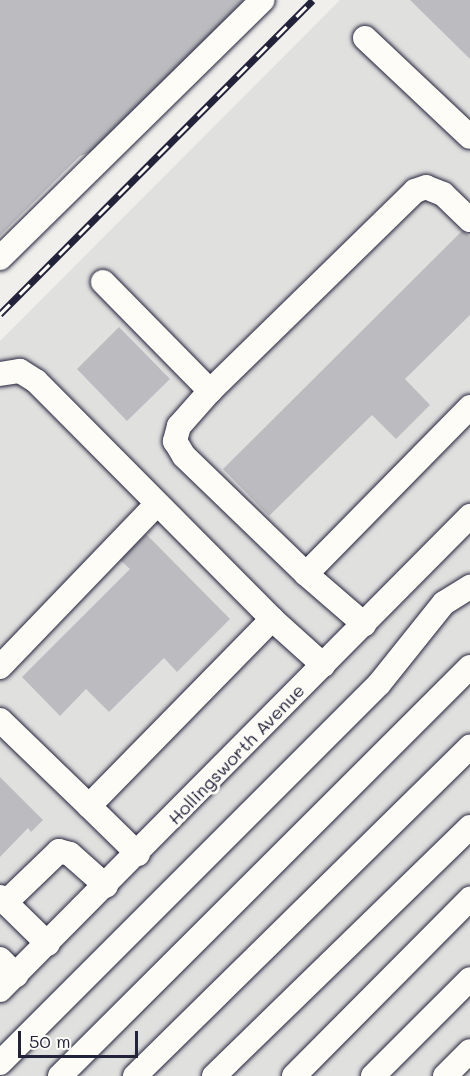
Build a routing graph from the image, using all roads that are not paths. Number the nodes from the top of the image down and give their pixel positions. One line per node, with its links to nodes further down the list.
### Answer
1 (264, 0): 5 (street)
2 (365, 38): 3 (street)
3 (470, 137)
4 (470, 220): 8 (street)
5 (0, 258)
6 (103, 282): 8 (street)
7 (0, 374): 10 (street)
8 (210, 391): 12 (street)
9 (470, 407): 12 (street)
10 (156, 505): 14 (street); 17 (street)
11 (470, 516): 15 (street, Hollingsworth Avenue)
12 (306, 574): 15 (street)
13 (470, 587): 31 (street)
14 (272, 619): 16 (street); 21 (street)
15 (364, 624): 16 (street, Hollingsworth Avenue)
16 (323, 665): 23 (street, Hollingsworth Avenue)
17 (0, 667)
18 (470, 667): 32 (street)
19 (0, 720): 21 (street)
20 (470, 747): 33 (street)
21 (89, 806): 23 (street)
22 (470, 827): 34 (street)
23 (138, 854): 24 (street, Hollingsworth Avenue)
24 (106, 886): 26 (street); 27 (street, Hollingsworth Avenue)
25 (470, 899): 35 (street)
26 (3, 900): 27 (street)
27 (48, 944): 28 (street, Hollingsworth Avenue)
28 (5, 975)
29 (470, 979): 36 (street)
30 (470, 1051): 37 (street)
31 (0, 1063)
32 (60, 1076)
33 (135, 1076)
34 (214, 1076)
35 (294, 1076)
36 (374, 1076)
37 (445, 1076)

